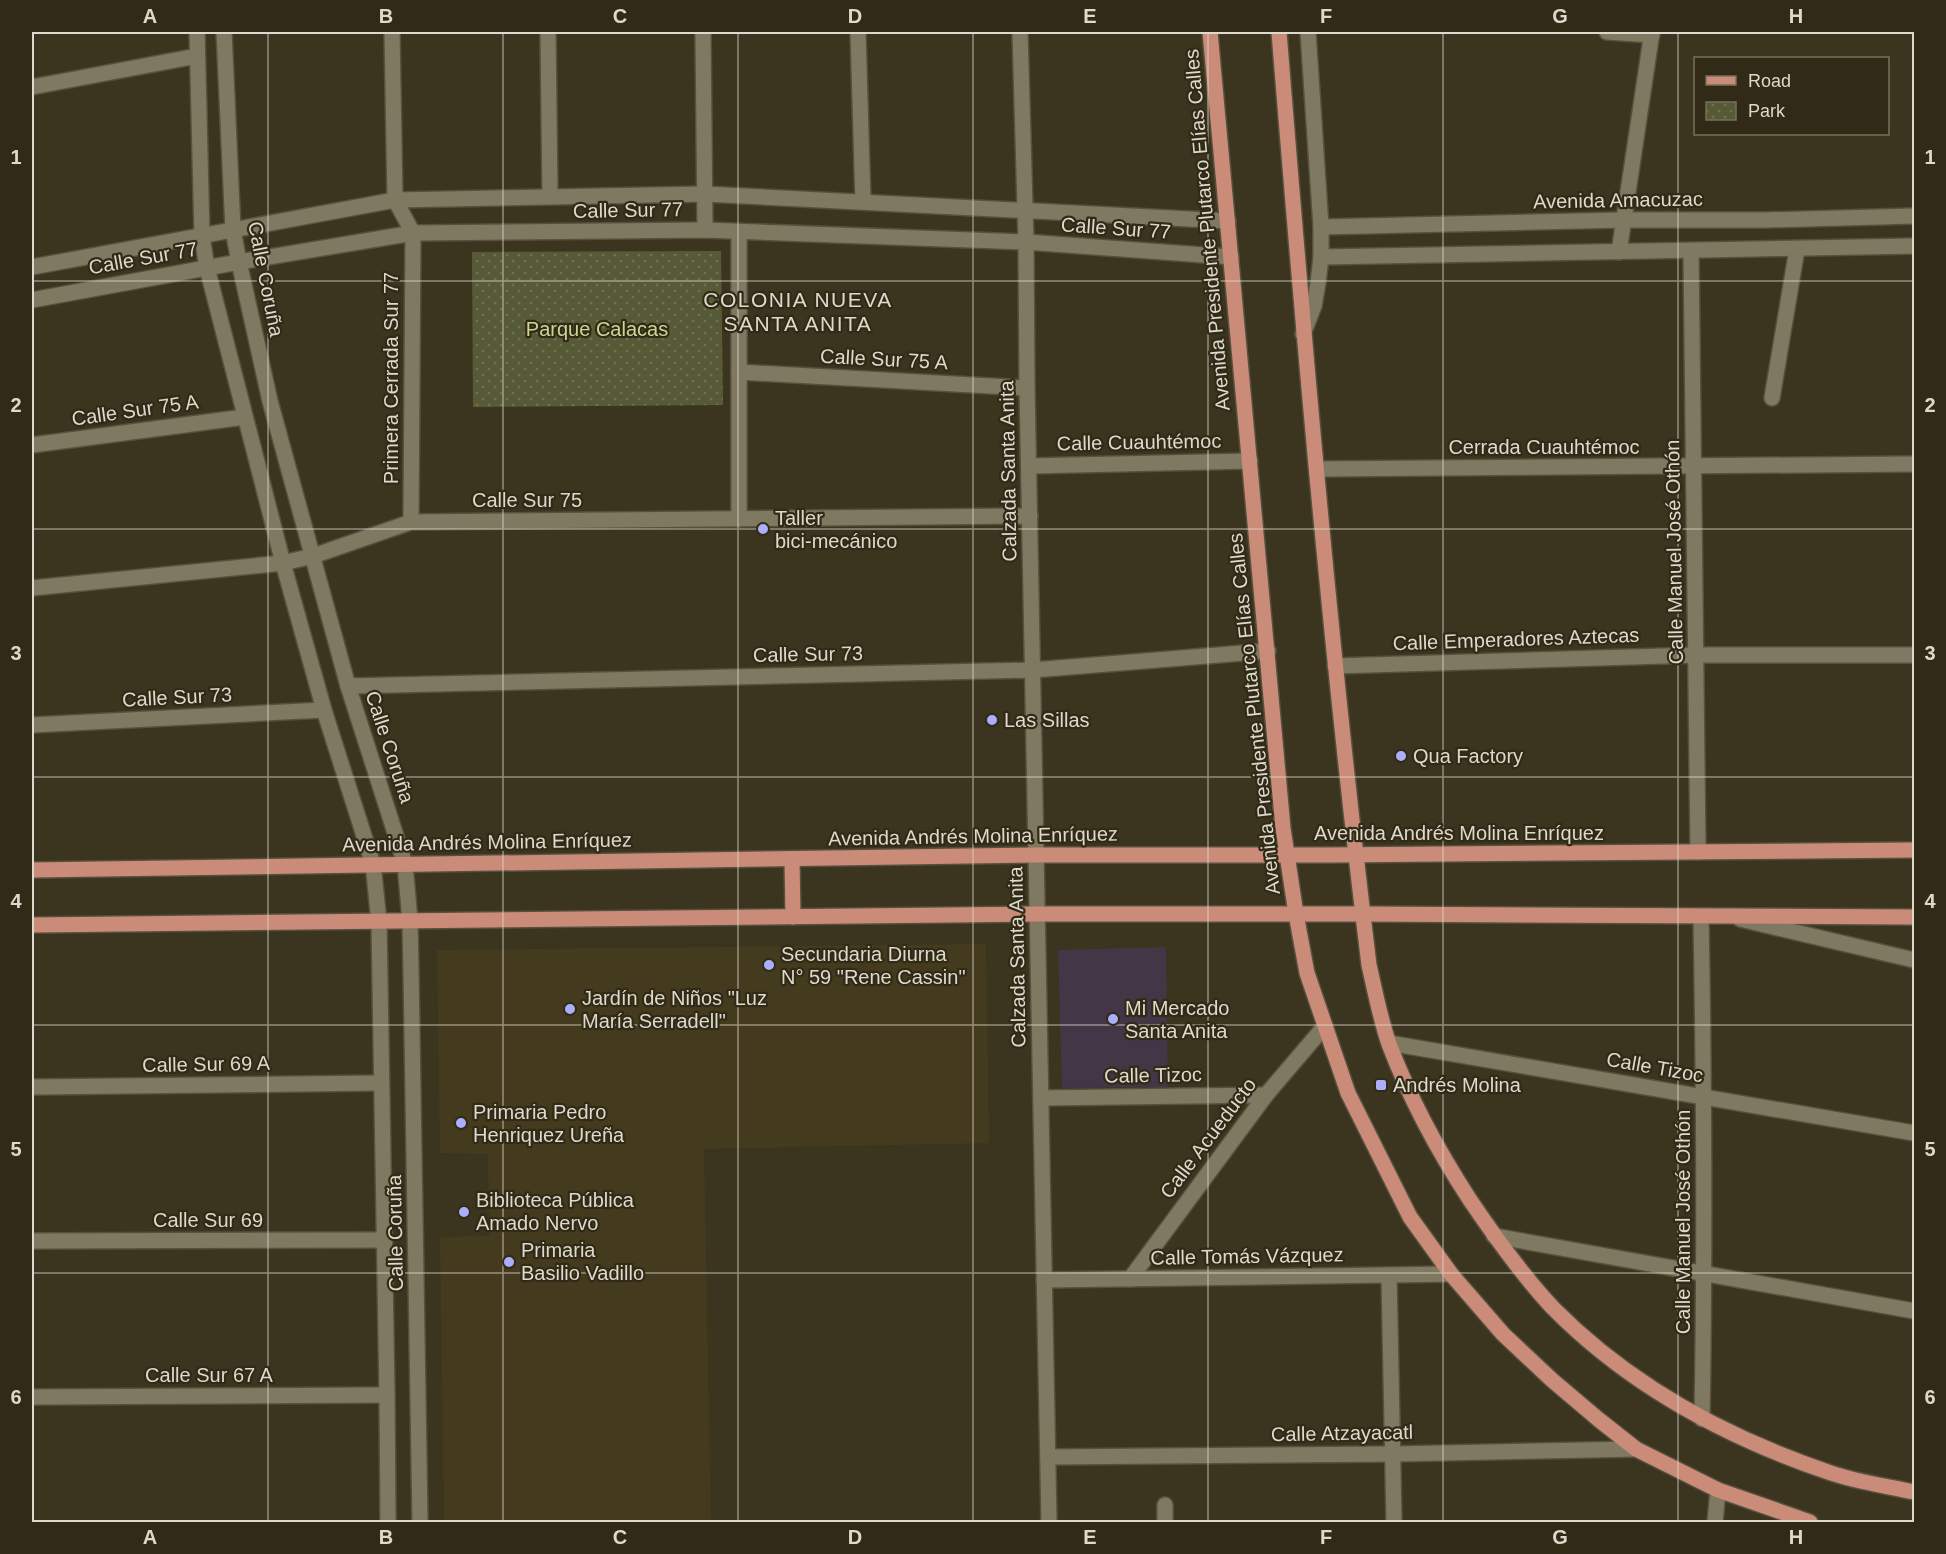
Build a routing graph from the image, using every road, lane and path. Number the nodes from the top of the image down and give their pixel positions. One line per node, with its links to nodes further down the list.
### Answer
1 (197, 32): 13 (street, Calle Coruña)
2 (224, 32): 24 (street, Calle Coruña)
3 (392, 32): 17 (street)
4 (548, 32): 16 (street)
5 (703, 32): 15 (street)
6 (858, 32): 18 (street)
7 (1020, 32): 19 (street, Calzada Santa Anita)
8 (1210, 32): 22 (main road, Avenida Presidente Plutarco Elías Calles)
9 (1279, 32): 40 (main road)
10 (1308, 32): 23 (street)
11 (1607, 32): 12 (street)
12 (1652, 33): 21 (street)
13 (197, 56): 14 (street); 28 (street, Calle Coruña)
14 (32, 87)
15 (705, 194): 16 (street, Calle Sur 77); 18 (street, Calle Sur 77); 25 (street)
16 (550, 196): 17 (street, Calle Sur 77)
17 (395, 200): 24 (street, Calle Sur 77); 27 (street)
18 (863, 202): 19 (street, Calle Sur 77)
19 (1024, 210): 22 (street, Calle Sur 77); 29 (street, Calzada Santa Anita)
20 (1914, 216): 21 (street, Avenida Amacuzac)
21 (1623, 220): 23 (street, Avenida Amacuzac); 33 (street)
22 (1228, 221): 34 (main road, Avenida Presidente Plutarco Elías Calles)
23 (1321, 227): 35 (street)
24 (233, 230): 28 (street, Calle Sur 77); 36 (street, Calle Coruña)
25 (705, 230): 26 (street, Calle Sur 77); 27 (street, Calle Sur 77)
26 (739, 231): 29 (street, Calle Sur 77); 41 (street)
27 (413, 233): 36 (street, Calle Sur 77); 53 (street, Primera Cerrada Sur 77)
28 (202, 236): 37 (street, Calle Sur 77); 38 (street, Calle Coruña)
29 (1026, 243): 34 (street, Calle Sur 77); 42 (street, Calzada Santa Anita)
30 (1914, 246): 31 (street)
31 (1797, 249): 32 (street); 43 (street)
32 (1691, 251): 33 (street); 49 (street, Calle Manuel José Othón)
33 (1619, 252): 35 (street)
34 (1231, 257): 46 (main road, Avenida Presidente Plutarco Elías Calles)
35 (1321, 257): 40 (street)
36 (238, 262): 38 (street, Calle Sur 77); 54 (street, Calle Coruña)
37 (32, 267)
38 (207, 268): 39 (street, Calle Sur 77); 44 (street, Calle Coruña)
39 (32, 300)
40 (1303, 334): 50 (main road)
41 (739, 372): 42 (street, Calle Sur 75 A); 52 (street)
42 (1027, 388): 48 (street, Calzada Santa Anita)
43 (1772, 398)
44 (245, 417): 45 (street, Calle Sur 75 A); 55 (street, Calle Coruña)
45 (32, 445)
46 (1250, 461): 48 (street, Calle Cuauhtémoc); 57 (main road, Avenida Presidente Plutarco Elías Calles)
47 (1914, 464): 49 (street, Cerrada Cuauhtémoc)
48 (1029, 466): 51 (street, Calzada Santa Anita)
49 (1694, 467): 50 (street, Cerrada Cuauhtémoc); 58 (street, Calle Manuel José Othón)
50 (1317, 469): 60 (main road)
51 (1030, 516): 52 (street, Calle Sur 75); 61 (street, Calzada Santa Anita)
52 (739, 519): 53 (street, Calle Sur 75)
53 (411, 522): 54 (street, Calle Sur 75)
54 (313, 556): 55 (street, Calle Sur 75); 62 (street, Calle Coruña)
55 (283, 563): 56 (street, Calle Sur 75); 63 (street, Calle Coruña)
56 (32, 588)
57 (1268, 651): 61 (street, Calle Sur 73); 68 (main road, Avenida Presidente Plutarco Elías Calles)
58 (1697, 655): 59 (street, Calle Emperadores Aztecas); 60 (street, Calle Emperadores Aztecas); 66 (street, Calle Manuel José Othón)
59 (1914, 655)
60 (1335, 666): 69 (main road)
61 (1032, 670): 62 (street, Calle Sur 73); 67 (street, Calzada Santa Anita)
62 (348, 686): 72 (street, Calle Coruña)
63 (324, 710): 64 (street, Calle Sur 73); 71 (street, Calle Coruña)
64 (32, 725)
65 (1914, 850): 66 (main road, Avenida Andrés Molina Enríquez)
66 (1698, 852): 69 (main road, Avenida Andrés Molina Enríquez)
67 (1036, 855): 68 (main road, Avenida Andrés Molina Enríquez); 70 (main road, Avenida Andrés Molina Enríquez); 74 (street, Calzada Santa Anita)
68 (1287, 855): 69 (main road, Avenida Andrés Molina Enríquez); 75 (main road, Avenida Presidente Plutarco Elías Calles)
69 (1356, 855): 76 (main road)
70 (792, 859): 72 (main road, Avenida Andrés Molina Enríquez); 77 (main road)
71 (373, 864): 72 (main road, Avenida Andrés Molina Enríquez); 73 (main road, Avenida Andrés Molina Enríquez); 82 (street, Calle Coruña)
72 (405, 864): 81 (street, Calle Coruña)
73 (32, 870)
74 (1037, 914): 75 (main road); 77 (main road); 91 (street, Calzada Santa Anita)
75 (1296, 914): 76 (main road); 85 (main road, Avenida Presidente Plutarco Elías Calles)
76 (1363, 914): 78 (main road); 86 (main road)
77 (793, 917): 81 (main road)
78 (1701, 917): 79 (main road); 90 (street, Calle Manuel José Othón)
79 (1731, 917): 80 (main road); 84 (street)
80 (1914, 917)
81 (410, 921): 82 (main road); 112 (street, Calle Coruña)
82 (380, 922): 83 (main road); 87 (street, Calle Coruña)
83 (32, 925)
84 (1914, 960)
85 (1324, 1027): 89 (street, Calle Acueducto); 96 (main road, Avenida Presidente Plutarco Elías Calles)
86 (1389, 1043): 90 (street, Calle Tizoc); 93 (main road)
87 (381, 1083): 88 (street, Calle Sur 69 A); 94 (street, Calle Coruña)
88 (32, 1088)
89 (1266, 1095): 91 (street, Calle Tizoc); 99 (street, Calle Acueducto)
90 (1704, 1097): 92 (street, Calle Tizoc); 97 (street, Calle Manuel José Othón)
91 (1041, 1098): 100 (street, Calzada Santa Anita)
92 (1914, 1133)
93 (1494, 1236): 97 (street); 104 (main road)
94 (385, 1240): 95 (street, Calle Sur 69); 102 (street, Calle Coruña)
95 (32, 1241)
96 (1451, 1274): 98 (street, Calle Tomás Vázquez); 105 (main road, Avenida Presidente Plutarco Elías Calles)
97 (1705, 1274): 101 (street); 104 (street, Calle Manuel José Othón)
98 (1389, 1275): 99 (street, Calle Tomás Vázquez); 106 (street)
99 (1130, 1279): 100 (street, Calle Tomás Vázquez)
100 (1044, 1280): 107 (street, Calzada Santa Anita)
101 (1914, 1311)
102 (387, 1395): 103 (street, Calle Sur 67 A); 111 (street, Calle Coruña)
103 (32, 1397)
104 (1702, 1419): 109 (main road)
105 (1636, 1449): 106 (street, Calle Atzayacatl); 108 (main road, Avenida Presidente Plutarco Elías Calles)
106 (1394, 1454): 107 (street, Calle Atzayacatl); 115 (street)
107 (1048, 1457): 113 (street, Calzada Santa Anita)
108 (1718, 1490): 116 (street); 117 (main road, Avenida Presidente Plutarco Elías Calles)
109 (1914, 1492)
110 (1165, 1505): 114 (street)
111 (388, 1522)
112 (420, 1522)
113 (1049, 1522)
114 (1165, 1522)
115 (1394, 1522)
116 (1715, 1522)
117 (1810, 1522)

